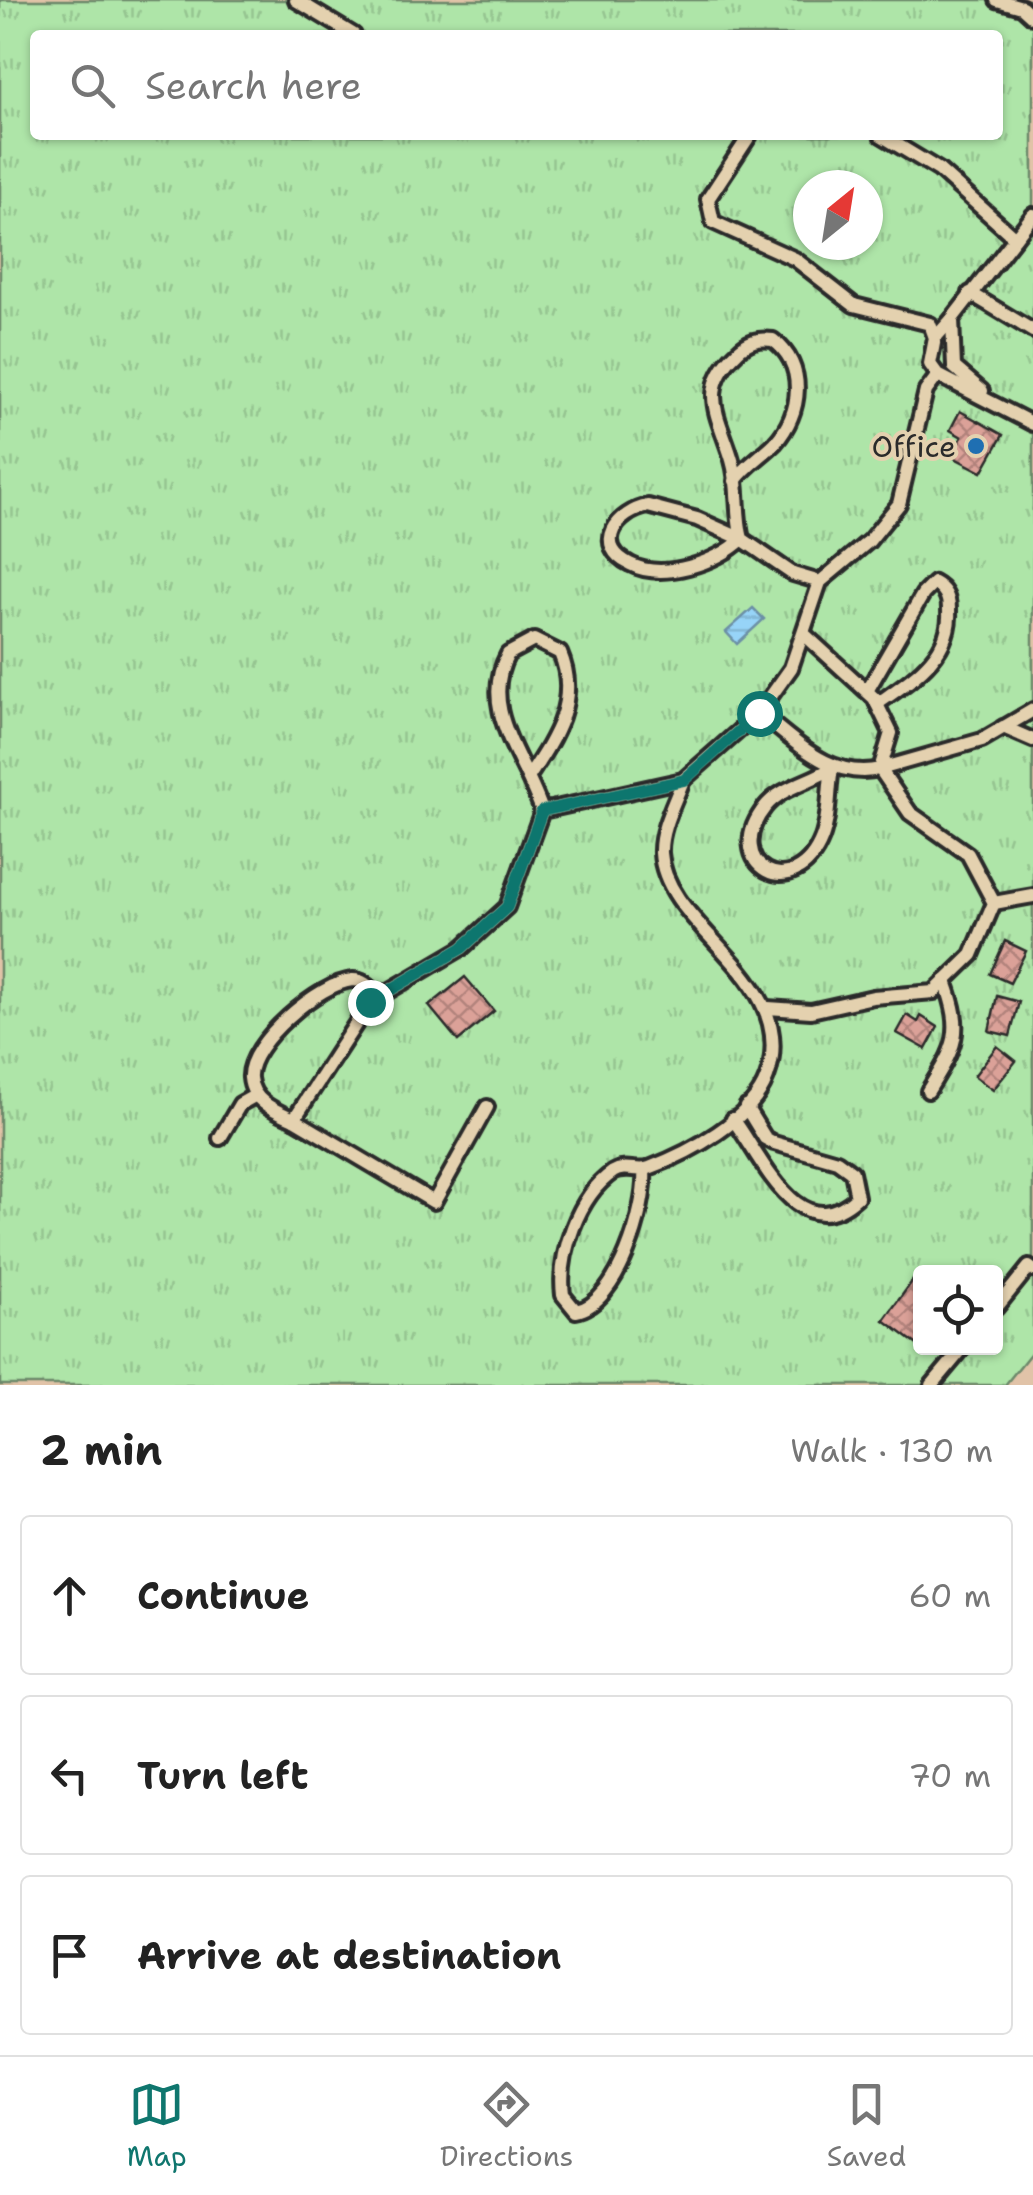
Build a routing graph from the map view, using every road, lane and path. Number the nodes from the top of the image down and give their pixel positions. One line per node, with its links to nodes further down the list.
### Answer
1 (296, 0): 4 (lane)
2 (997, 0): 3 (lane)
3 (1033, 17)
4 (346, 30)
5 (747, 140): 12 (lane)
6 (888, 140): 8 (lane)
7 (1030, 224): 8 (lane)
8 (1015, 238): 9 (lane)
9 (970, 293): 10 (lane); 11 (lane)
10 (952, 319): 12 (lane); 14 (lane)
11 (1033, 330)
12 (932, 331): 13 (lane)
13 (938, 374): 14 (lane); 18 (lane)
14 (995, 402): 15 (lane)
15 (1033, 424)
16 (735, 481): 16 (lane); 17 (lane)
17 (742, 539): 17 (lane); 18 (lane)
18 (820, 582): 19 (lane)
19 (806, 635): 20 (lane); 23 (lane)
20 (866, 691): 21 (lane); 21 (lane)
21 (877, 704): 27 (lane)
22 (1033, 710): 24 (lane)
23 (759, 713): 26 (lane); 29 (lane)
24 (1003, 727): 25 (lane); 27 (lane)
25 (1033, 740)
26 (832, 768): 26 (lane); 27 (lane)
27 (880, 769): 32 (lane)
28 (530, 775): 28 (lane); 30 (lane)
29 (684, 780): 30 (lane); 35 (lane)
30 (542, 811): 34 (lane)
31 (1033, 896): 32 (lane)
32 (994, 903): 33 (lane)
33 (945, 981): 35 (lane); 36 (lane)
34 (379, 996): 37 (lane); 40 (lane)
35 (768, 1008): 39 (lane)
36 (928, 1091)
37 (256, 1095): 40 (lane); 42 (lane)
38 (486, 1106): 40 (lane)
39 (746, 1107): 41 (lane); 41 (lane)
40 (294, 1119)
41 (734, 1119): 43 (lane)
42 (220, 1138)
43 (644, 1171): 43 (lane)
44 (1033, 1270): 45 (lane)
45 (1003, 1299)
46 (957, 1355): 47 (lane)
47 (932, 1385)

